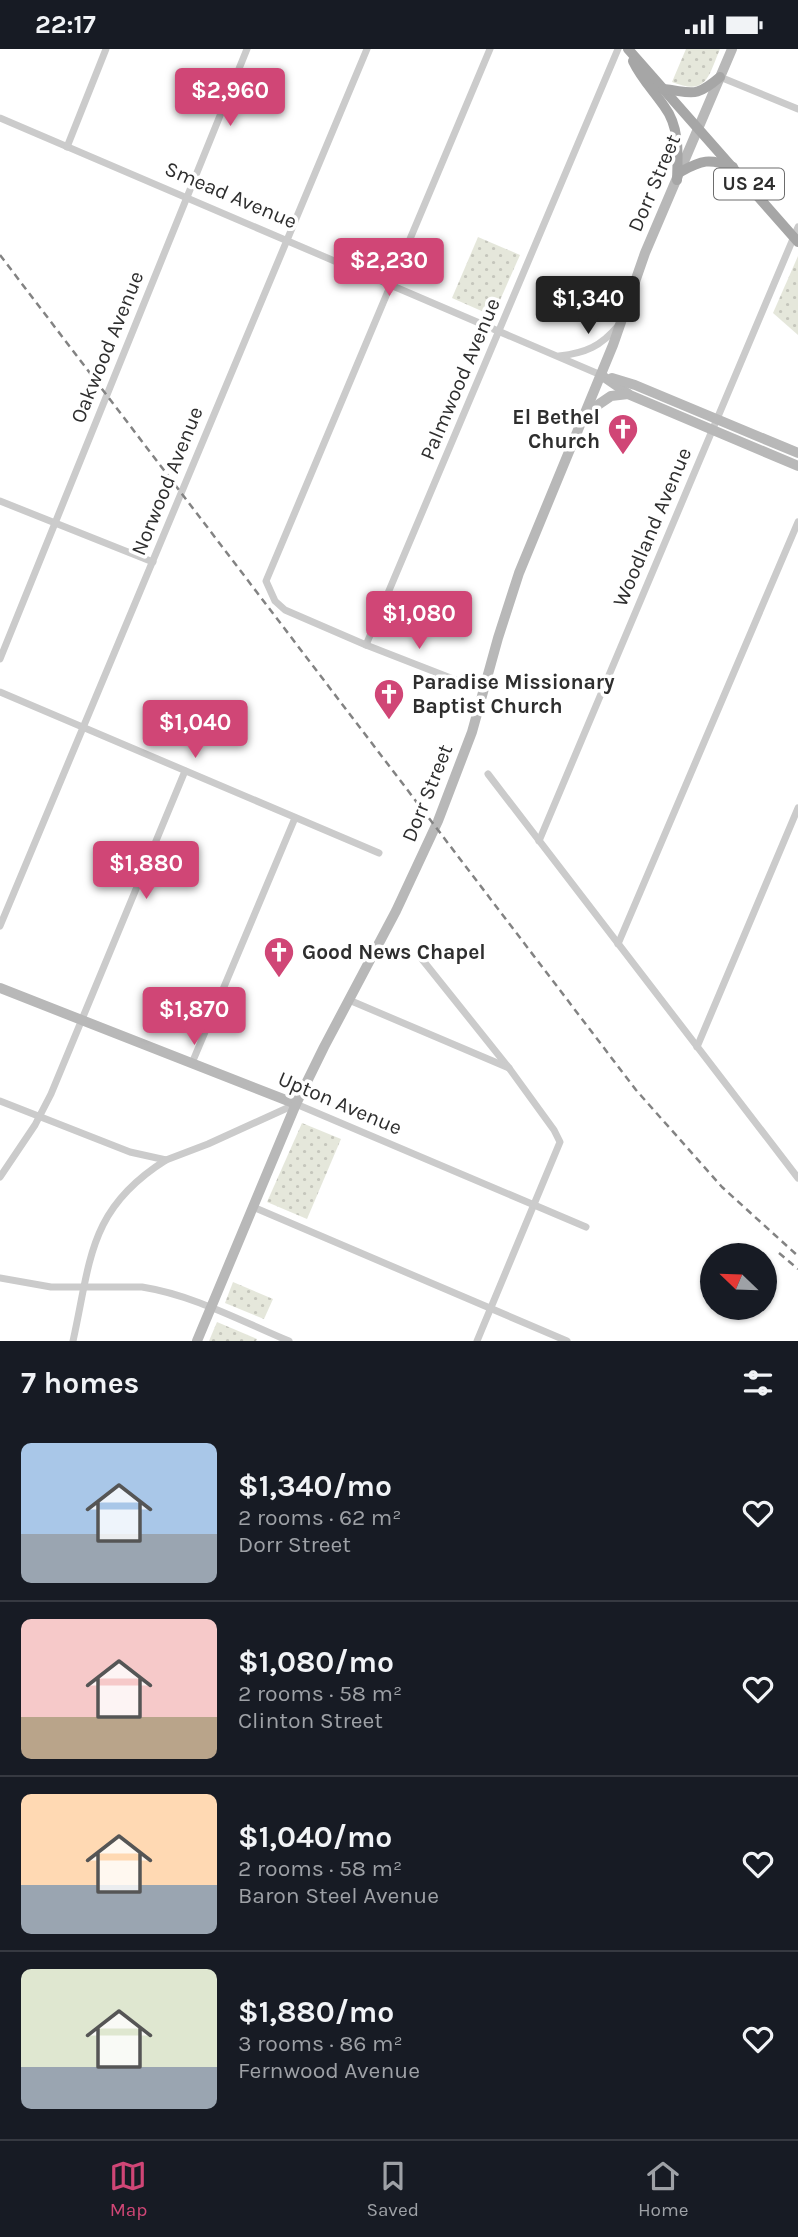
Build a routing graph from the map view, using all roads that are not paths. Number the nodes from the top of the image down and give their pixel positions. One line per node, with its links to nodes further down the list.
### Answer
1 (106, 49): 13 (street)
2 (247, 49): 16 (street, Oakwood Avenue)
3 (367, 49): 18 (street, Norwood Avenue)
4 (490, 49): 19 (street)
5 (618, 49): 21 (street, Palmwood Avenue)
6 (628, 49): 9 (main road, US 24); 15 (main road)
7 (732, 49): 8 (main road, Dorr Street)
8 (720, 77): 9 (main road); 10 (street); 12 (main road, Dorr Street)
9 (663, 89): 12 (main road, US 24)
10 (798, 109)
11 (0, 118): 13 (street, Smead Avenue)
12 (698, 127): 14 (main road, US 24); 15 (main road, Dorr Street)
13 (67, 147): 16 (street, Smead Avenue)
14 (735, 168): 15 (main road); 17 (main road, US 24)
15 (679, 176): 20 (main road, Dorr Street)
16 (186, 197): 18 (street, Smead Avenue); 31 (street, Oakwood Avenue)
17 (797, 236): 26 (street, Woodland Avenue)
18 (286, 239): 19 (street, Smead Avenue); 32 (street, Norwood Avenue)
19 (391, 283): 21 (street, Smead Avenue); 33 (street)
20 (621, 323): 22 (street); 23 (main road, Dorr Street)
21 (499, 330): 22 (street, Smead Avenue); 33 (street, Palmwood Avenue)
22 (559, 356): 23 (street, Smead Avenue)
23 (601, 375): 24 (main road, Smead Avenue); 25 (main road, Dorr Street); 26 (main road, Smead Avenue)
24 (630, 395): 25 (main road); 26 (main road, Smead Avenue)
25 (585, 414): 48 (main road, Dorr Street)
26 (715, 424): 27 (main road, Smead Avenue); 28 (main road, Smead Avenue); 42 (street, Woodland Avenue)
27 (798, 453)
28 (798, 466)
29 (0, 501): 31 (street)
30 (798, 522): 45 (street)
31 (56, 523): 32 (street); 34 (street, Oakwood Avenue)
32 (153, 562): 37 (street, Norwood Avenue)
33 (366, 645): 35 (street)
34 (1, 655)
35 (461, 682)
36 (0, 692): 37 (street)
37 (84, 728): 38 (street); 44 (street, Norwood Avenue)
38 (185, 771): 41 (street); 49 (street)
39 (488, 774): 42 (street)
40 (798, 808): 50 (street)
41 (295, 818): 43 (street); 51 (street)
42 (539, 841): 45 (street)
43 (379, 853)
44 (0, 926)
45 (618, 944): 50 (street)
46 (421, 958): 52 (street)
47 (0, 988): 49 (main road, Upton Avenue)
48 (349, 1000): 52 (street); 54 (main road, Dorr Street)
49 (80, 1020): 51 (main road, Upton Avenue); 55 (street)
50 (697, 1047): 58 (street)
51 (192, 1063): 54 (main road, Upton Avenue)
52 (509, 1068): 59 (street)
53 (0, 1101): 55 (street)
54 (296, 1104): 56 (street); 59 (street, Upton Avenue); 60 (main road, Dorr Street)
55 (40, 1116): 56 (street); 57 (street)
56 (166, 1160): 63 (street)
57 (0, 1177)
58 (798, 1178)
59 (534, 1206): 61 (street, Upton Avenue); 65 (street)
60 (253, 1207): 64 (main road, Dorr Street); 65 (street)
61 (586, 1227)
62 (0, 1278): 63 (street)
63 (86, 1286): 64 (street); 66 (street)
64 (211, 1308): 67 (main road, Dorr Street); 68 (street)
65 (491, 1308): 69 (street); 70 (street)
66 (73, 1341)
67 (197, 1341)
68 (289, 1341)
69 (477, 1341)
70 (567, 1341)

